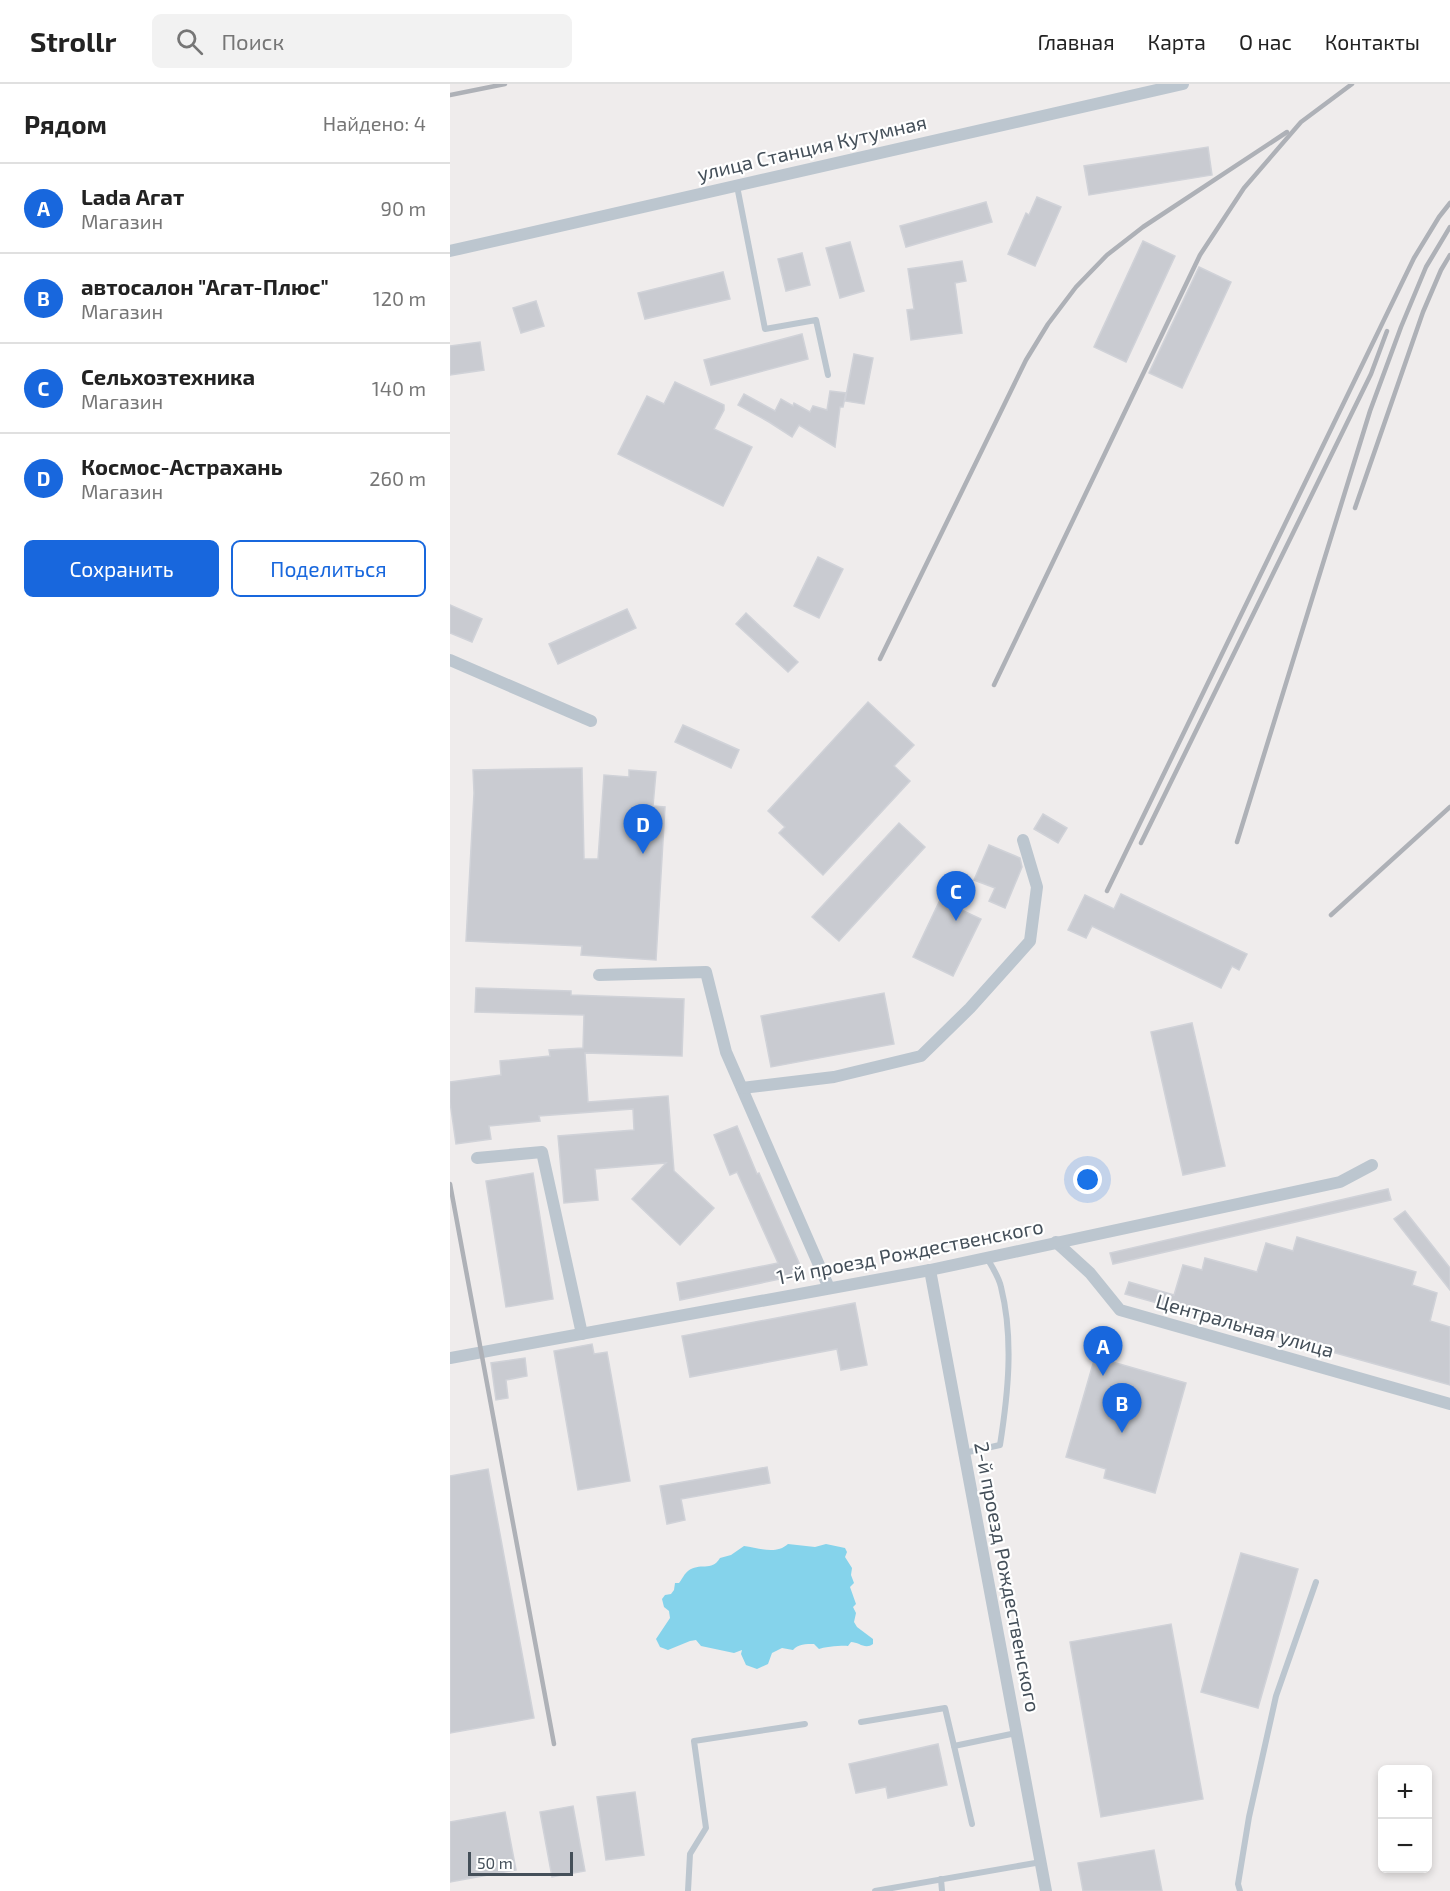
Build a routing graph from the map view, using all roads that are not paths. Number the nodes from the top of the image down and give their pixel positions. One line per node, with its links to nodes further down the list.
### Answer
1 (1183, 84): 2 (street, улица Станция Кутумная)
2 (737, 185): 3 (street, улица Станция Кутумная); 4 (lane)
3 (450, 251)
4 (828, 375)
5 (450, 660): 6 (street)
6 (591, 721)
7 (1023, 840): 9 (street)
8 (599, 975): 9 (street)
9 (742, 1088): 15 (street)
10 (477, 1158): 16 (street)
11 (1372, 1165): 12 (street, 1-й проезд Рождественского)
12 (1056, 1242): 13 (street, 1-й проезд Рождественского); 18 (street, Центральная улица)
13 (987, 1257): 14 (street, 1-й проезд Рождественского); 19 (lane)
14 (930, 1269): 15 (street, 1-й проезд Рождественского); 19 (street, 2-й проезд Рождественского)
15 (829, 1288): 16 (street, 1-й проезд Рождественского)
16 (582, 1334): 17 (street, 1-й проезд Рождественского)
17 (450, 1358)
18 (1450, 1404)
19 (964, 1453): 23 (street, 2-й проезд Рождественского)
20 (1317, 1582): 32 (lane)
21 (861, 1722): 24 (lane)
22 (805, 1724): 28 (lane)
23 (1017, 1733): 24 (lane); 26 (street, 2-й проезд Рождественского)
24 (954, 1746): 25 (lane)
25 (972, 1824)
26 (1041, 1862): 27 (lane); 31 (street, 2-й проезд Рождественского)
27 (941, 1879): 29 (lane); 30 (lane)
28 (688, 1891)
29 (875, 1891)
30 (942, 1891)
31 (1046, 1891)
32 (1240, 1891)

